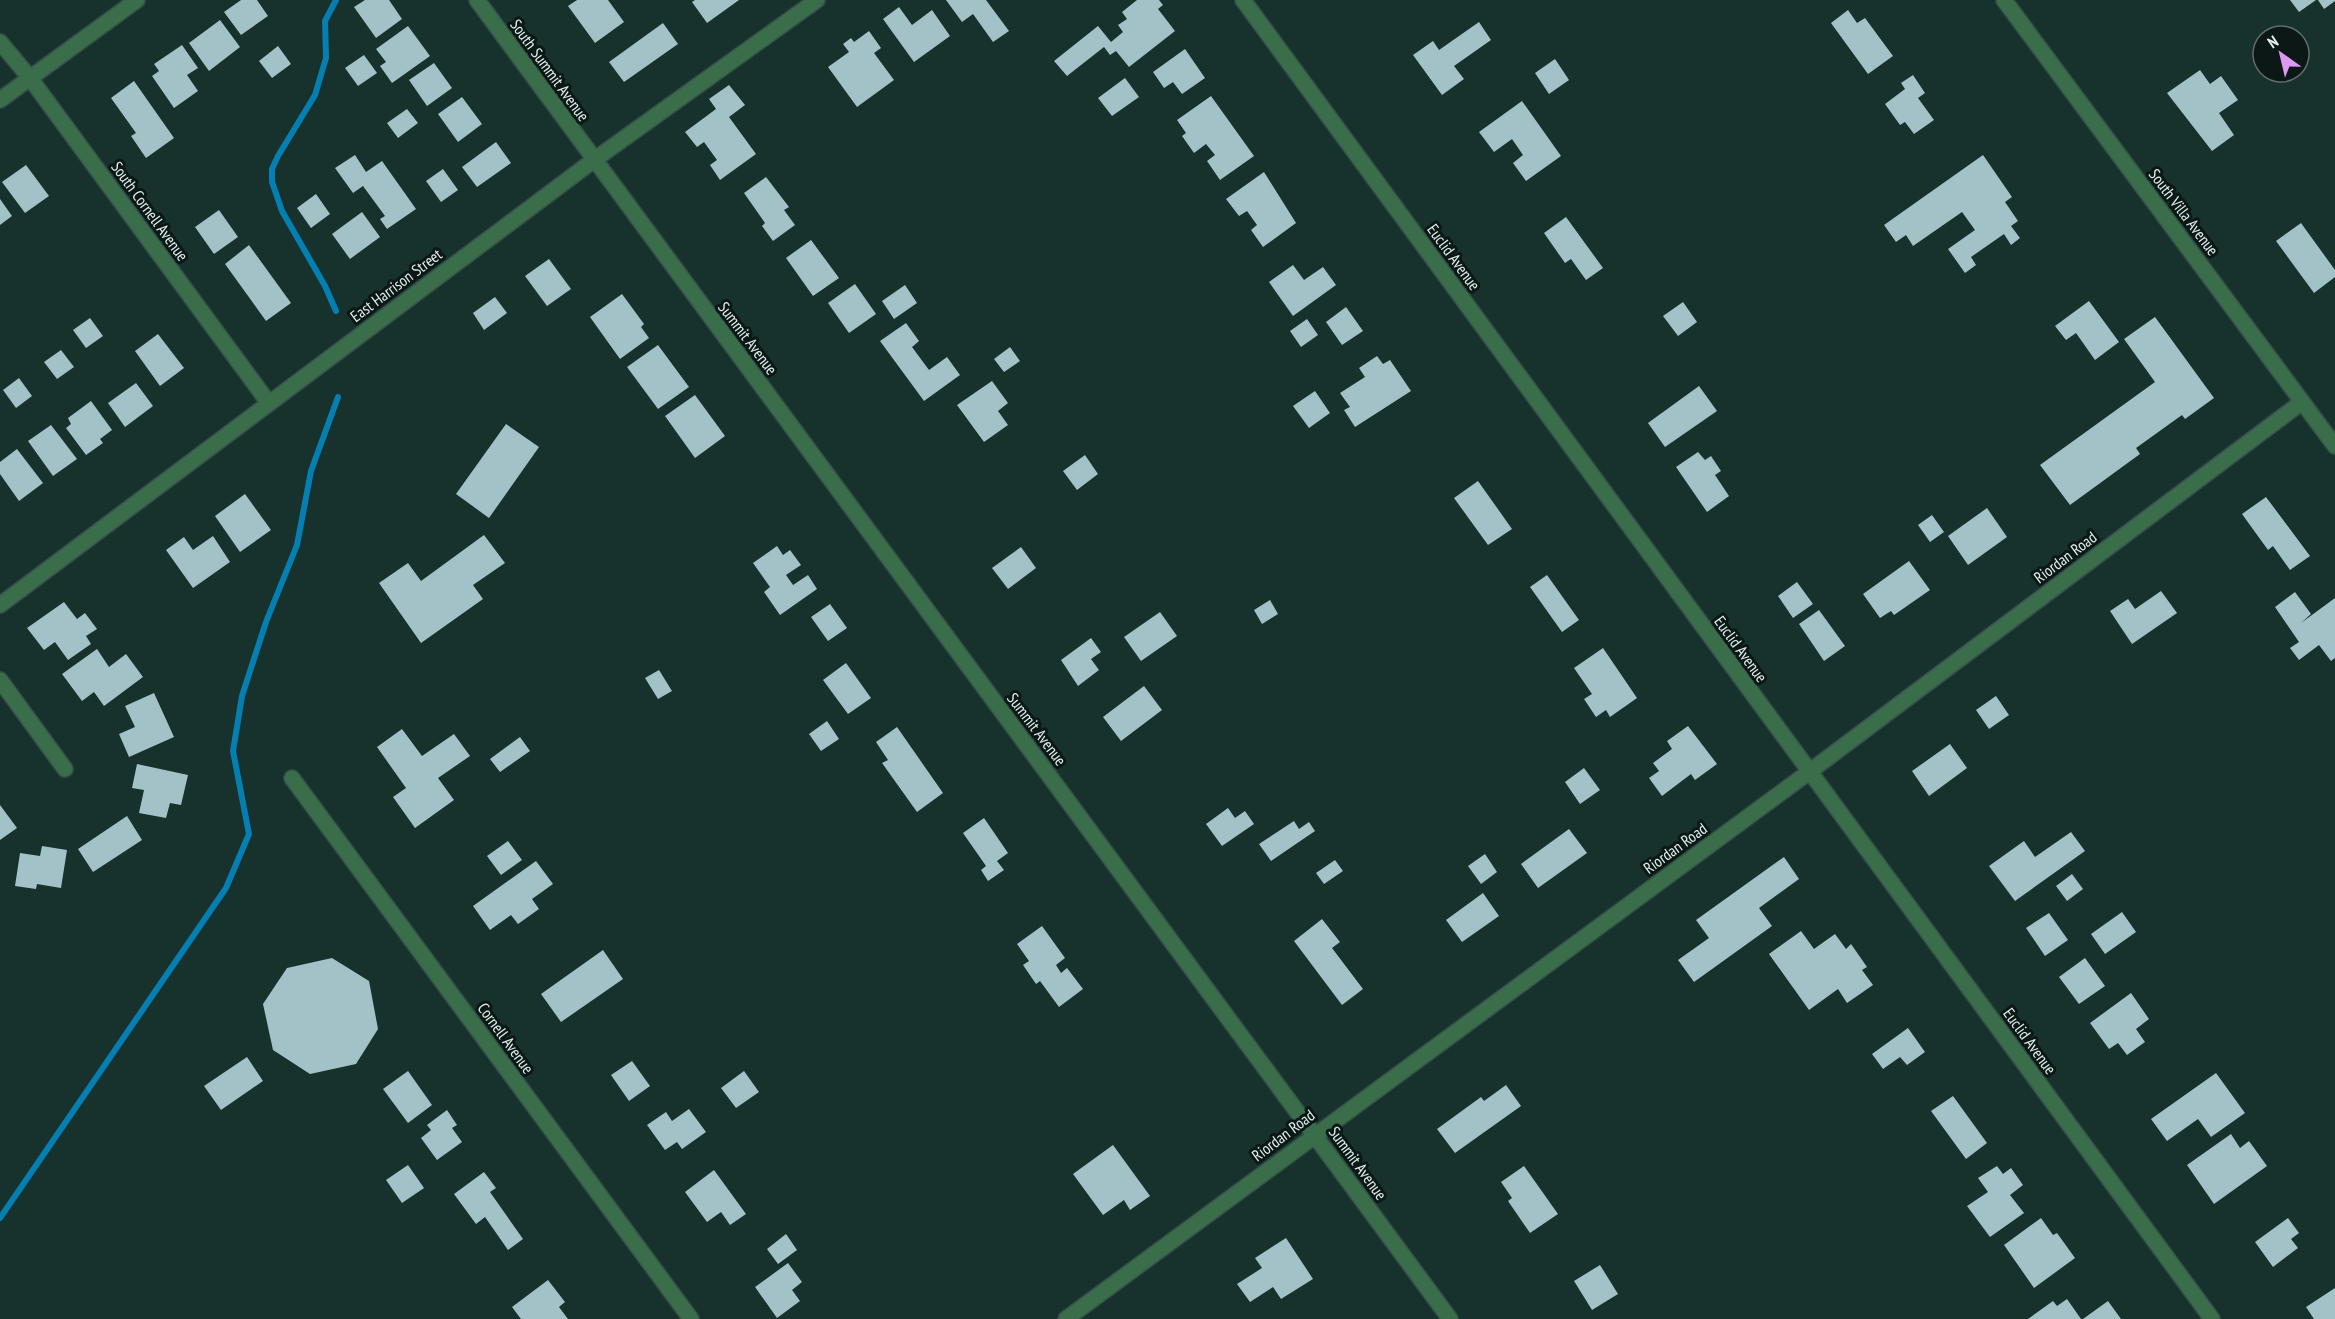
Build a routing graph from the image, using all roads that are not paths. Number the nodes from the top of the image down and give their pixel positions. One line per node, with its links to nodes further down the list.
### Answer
1 (136, 0): 7 (street)
2 (477, 0): 9 (street, South Summit Avenue)
3 (817, 0): 9 (street, East Harrison Street)
4 (1243, 0): 16 (street, Euclid Avenue)
5 (2004, 0): 11 (street, South Villa Avenue)
6 (0, 42): 7 (street, South Cornell Avenue)
7 (30, 78): 8 (street); 10 (street, South Cornell Avenue)
8 (0, 100)
9 (594, 160): 10 (street, East Harrison Street); 18 (street, Summit Avenue)
10 (268, 402): 13 (street, East Harrison Street)
11 (2302, 402): 12 (street, South Villa Avenue); 16 (street, Riordan Road)
12 (2335, 446)
13 (0, 605)
14 (0, 680): 15 (street)
15 (65, 769)
16 (1809, 772): 18 (street, Riordan Road); 22 (street, Euclid Avenue)
17 (292, 777): 19 (street, Cornell Avenue)
18 (1315, 1134): 20 (street, Riordan Road); 21 (street, Summit Avenue)
19 (691, 1319)
20 (1066, 1319)
21 (1450, 1319)
22 (2212, 1319)

